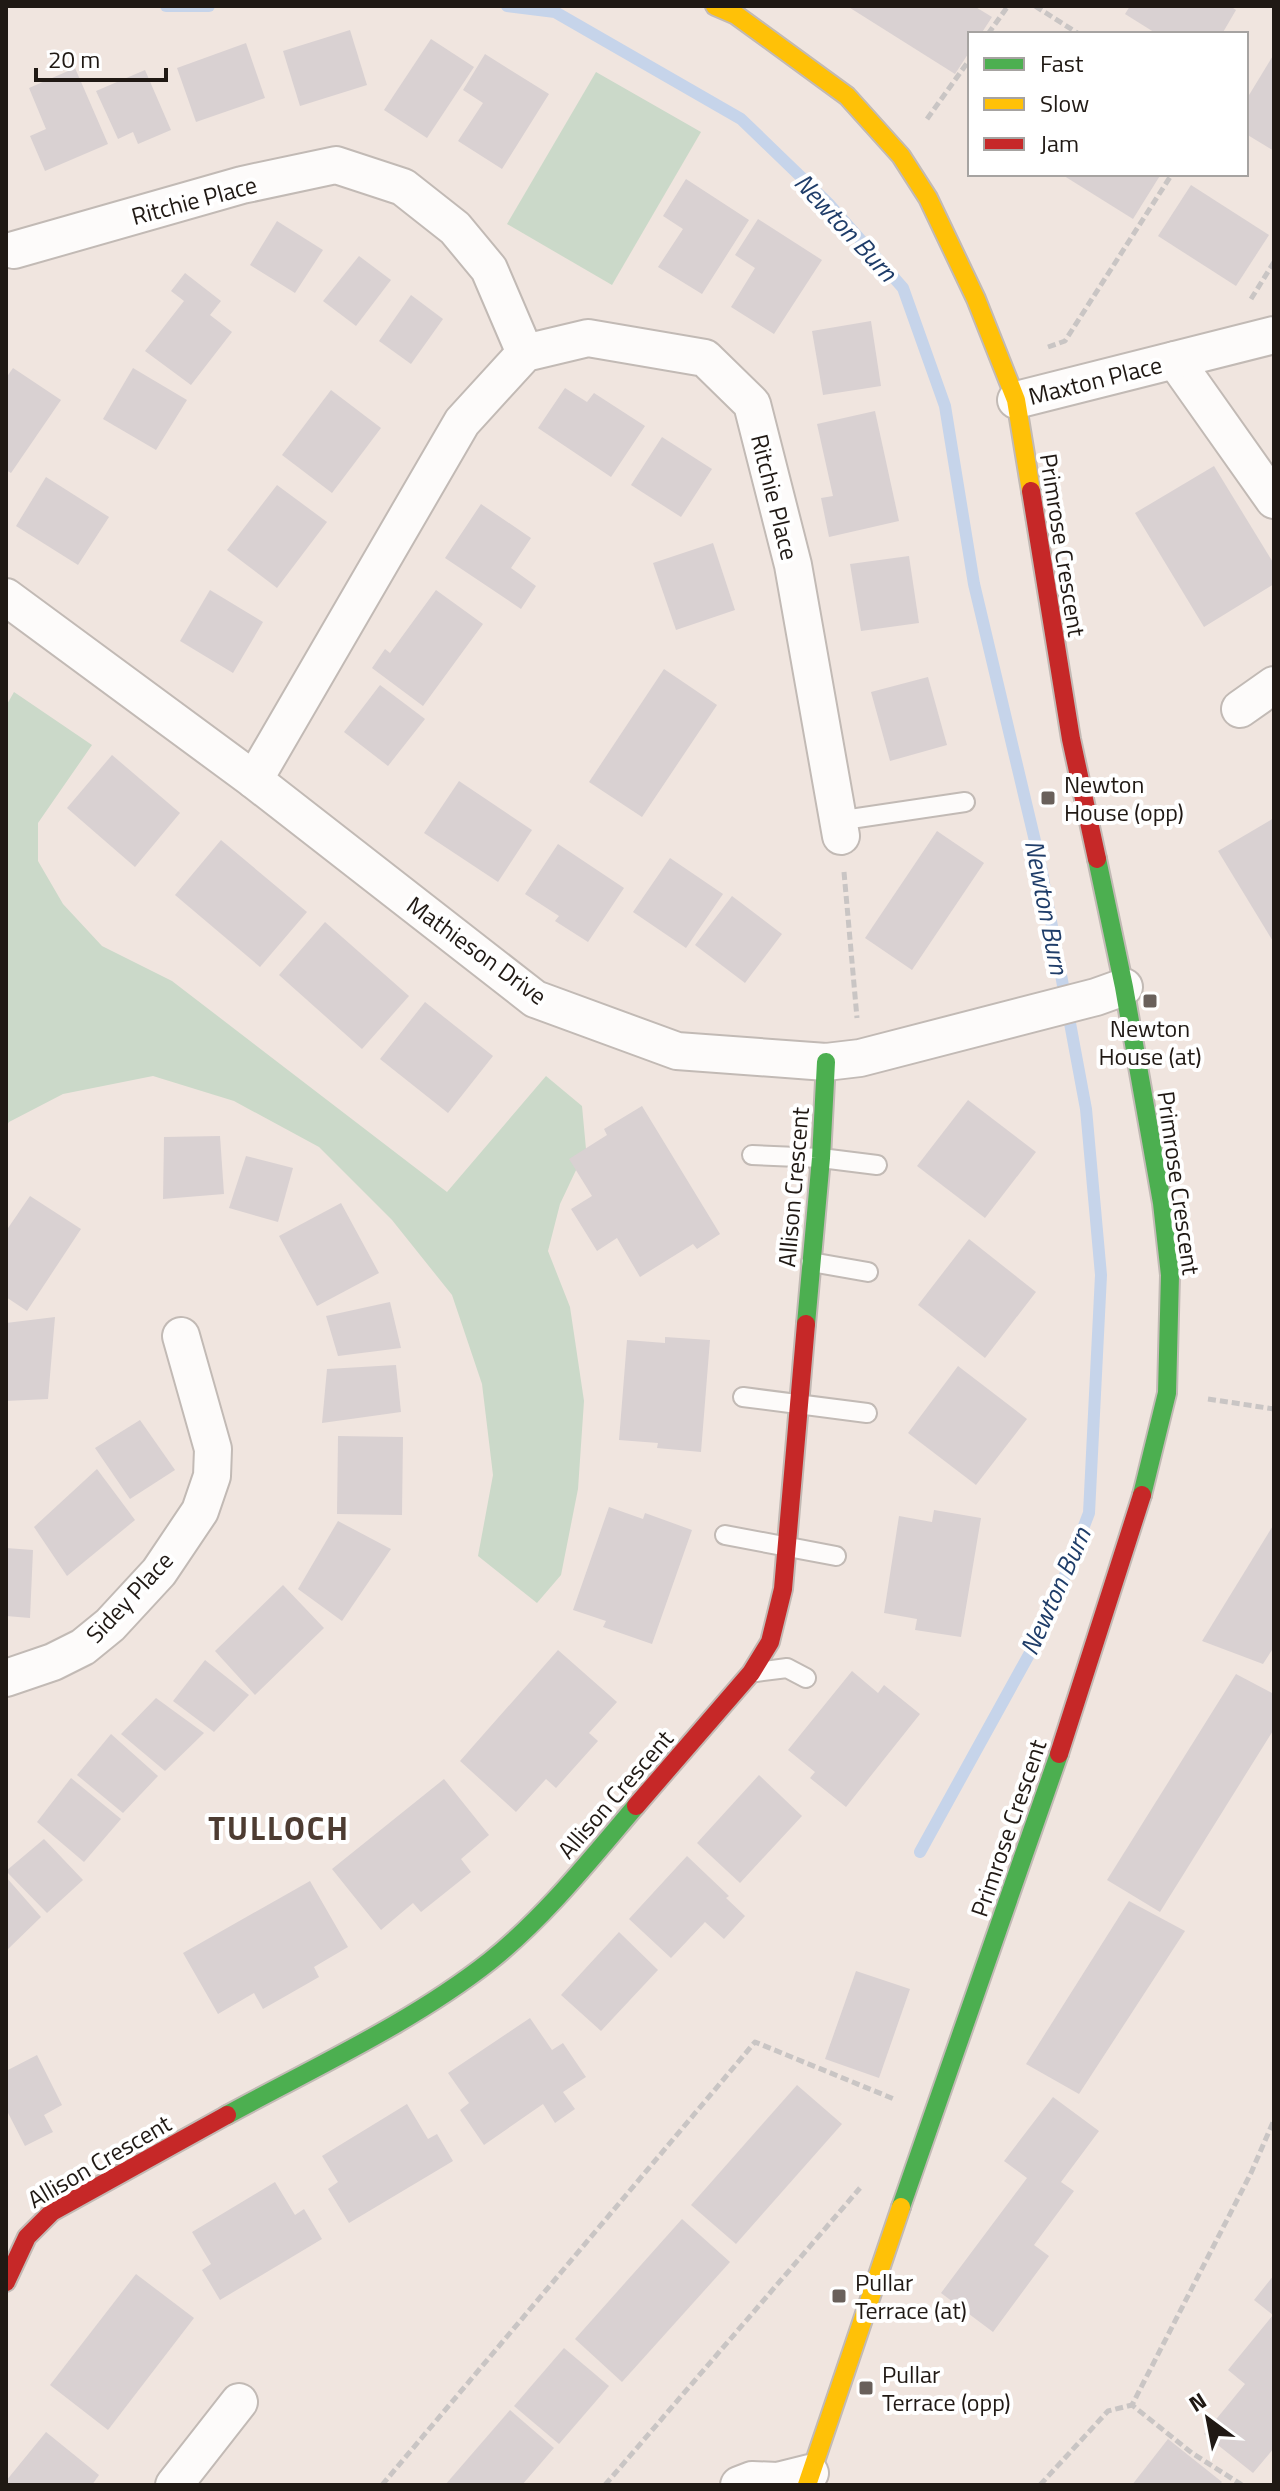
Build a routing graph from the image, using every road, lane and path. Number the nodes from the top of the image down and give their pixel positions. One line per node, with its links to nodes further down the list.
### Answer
1 (715, 6): 7 (street, Primrose Crescent)
2 (1008, 6): 4 (path)
3 (1035, 6): 5 (path)
4 (989, 32)
5 (1076, 32)
6 (968, 62): 7 (path)
7 (901, 156): 13 (street, Primrose Crescent)
8 (1171, 176): 13 (path)
9 (14, 250): 11 (street, Ritchie Place)
10 (1274, 335): 12 (street, Maxton Place)
11 (525, 353): 19 (street); 21 (street, Ritchie Place)
12 (1175, 360): 14 (street, Maxton Place); 15 (street, Maxton Place)
13 (1001, 362): 14 (street, Primrose Crescent)
14 (1016, 400): 22 (street, Primrose Crescent)
15 (1274, 500)
16 (6, 597): 19 (street, Mathieson Drive)
17 (1274, 685): 18 (street)
18 (1240, 709)
19 (254, 780): 23 (street, Mathieson Drive)
20 (965, 802): 21 (lane)
21 (839, 828): 23 (path)
22 (1110, 992): 23 (street, Mathieson Drive); 30 (street, Primrose Crescent)
23 (843, 1060): 25 (street, Allison Crescent)
24 (752, 1155): 25 (lane)
25 (821, 1158): 26 (lane); 27 (street, Allison Crescent)
26 (877, 1165)
27 (810, 1262): 28 (lane); 32 (street, Allison Crescent)
28 (868, 1272)
29 (181, 1336): 39 (street, Sidey Place)
30 (1167, 1393): 33 (path); 41 (street, Primrose Crescent)
31 (743, 1397): 32 (lane)
32 (799, 1403): 34 (lane); 36 (street, Allison Crescent)
33 (1274, 1409)
34 (867, 1413)
35 (725, 1535): 36 (lane)
36 (786, 1549): 37 (lane); 38 (street, Allison Crescent)
37 (836, 1556)
38 (751, 1673): 40 (lane); 44 (street, Allison Crescent)
39 (6, 1678)
40 (806, 1678)
41 (933, 2115): 47 (street, Primrose Crescent); 49 (path)
42 (1274, 2120): 46 (path)
43 (870, 2176): 50 (path)
44 (6, 2282)
45 (239, 2402): 48 (street)
46 (1132, 2405): 52 (path); 53 (path)
47 (809, 2479): 51 (street)
48 (174, 2485)
49 (382, 2485)
50 (605, 2485)
51 (739, 2485)
52 (1040, 2485)
53 (1242, 2485)

